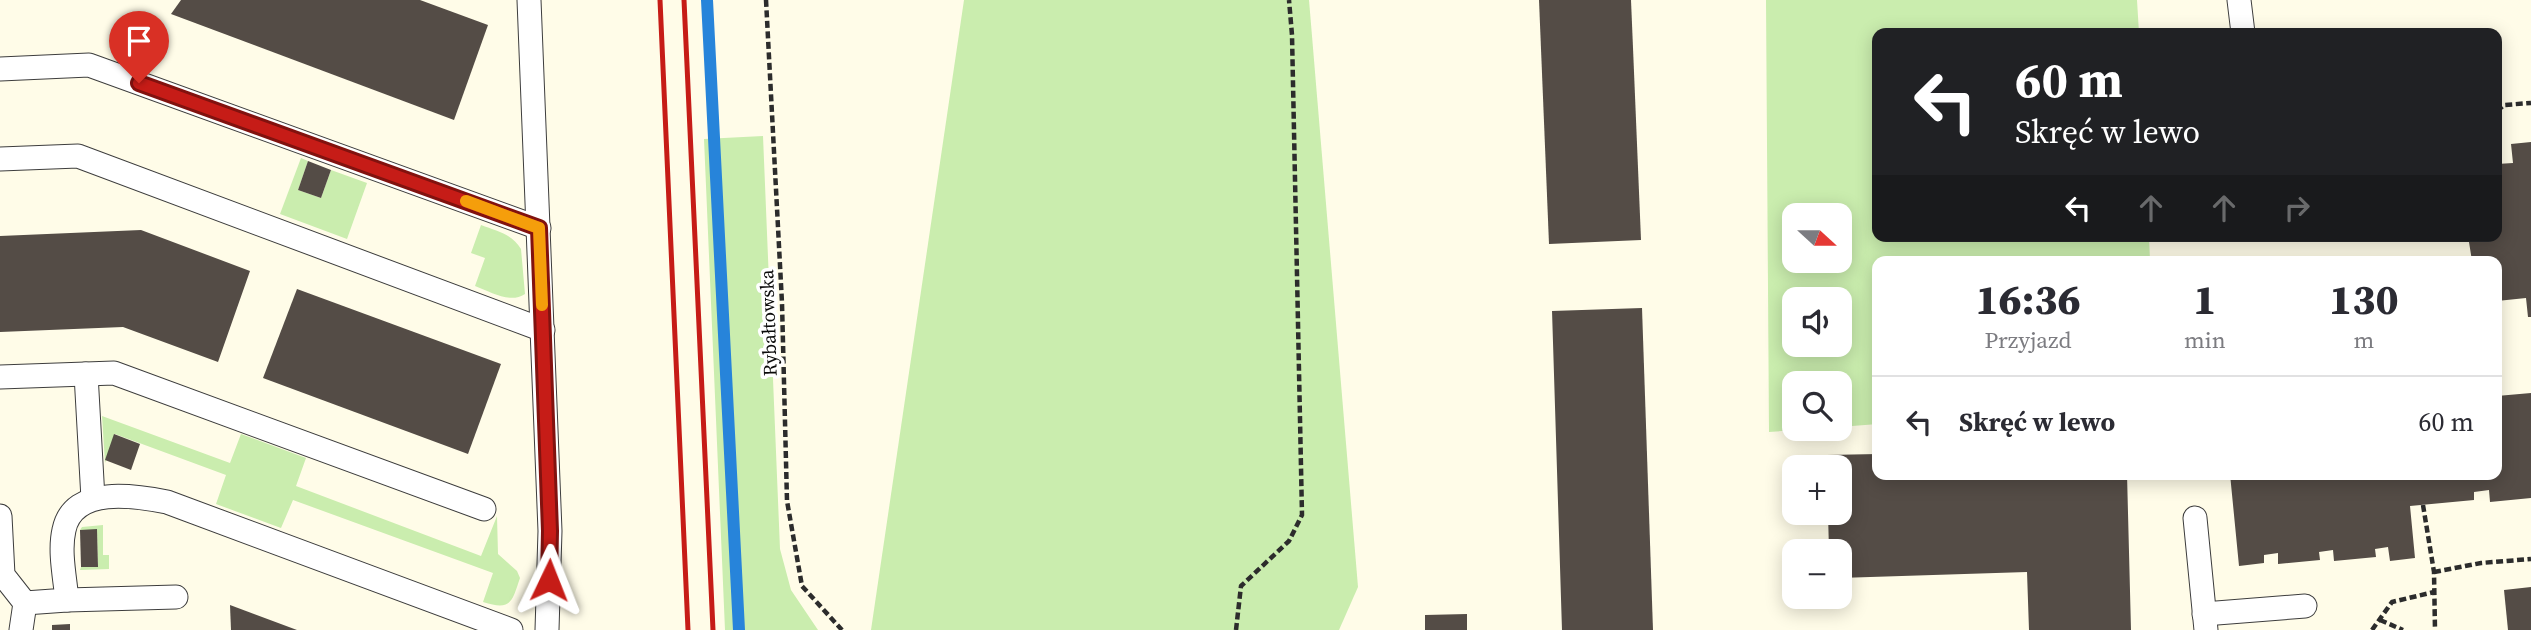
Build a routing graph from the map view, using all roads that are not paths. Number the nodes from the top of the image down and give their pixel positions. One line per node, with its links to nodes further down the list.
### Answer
1 (529, 0): 6 (lane)
2 (2239, 0): 3 (lane)
3 (2242, 28)
4 (0, 69): 6 (lane)
5 (0, 159): 7 (lane)
6 (539, 228): 7 (lane)
7 (543, 330): 21 (lane)
8 (86, 374): 9 (lane); 10 (lane); 11 (lane)
9 (0, 377)
10 (93, 499): 15 (lane); 20 (lane)
11 (484, 509)
12 (0, 516): 16 (lane)
13 (2195, 518): 18 (lane)
14 (176, 597): 15 (lane)
15 (67, 600): 16 (lane)
16 (25, 603): 19 (lane)
17 (2305, 606): 18 (lane)
18 (2205, 622)
19 (21, 630)
20 (511, 630)
21 (547, 630)

